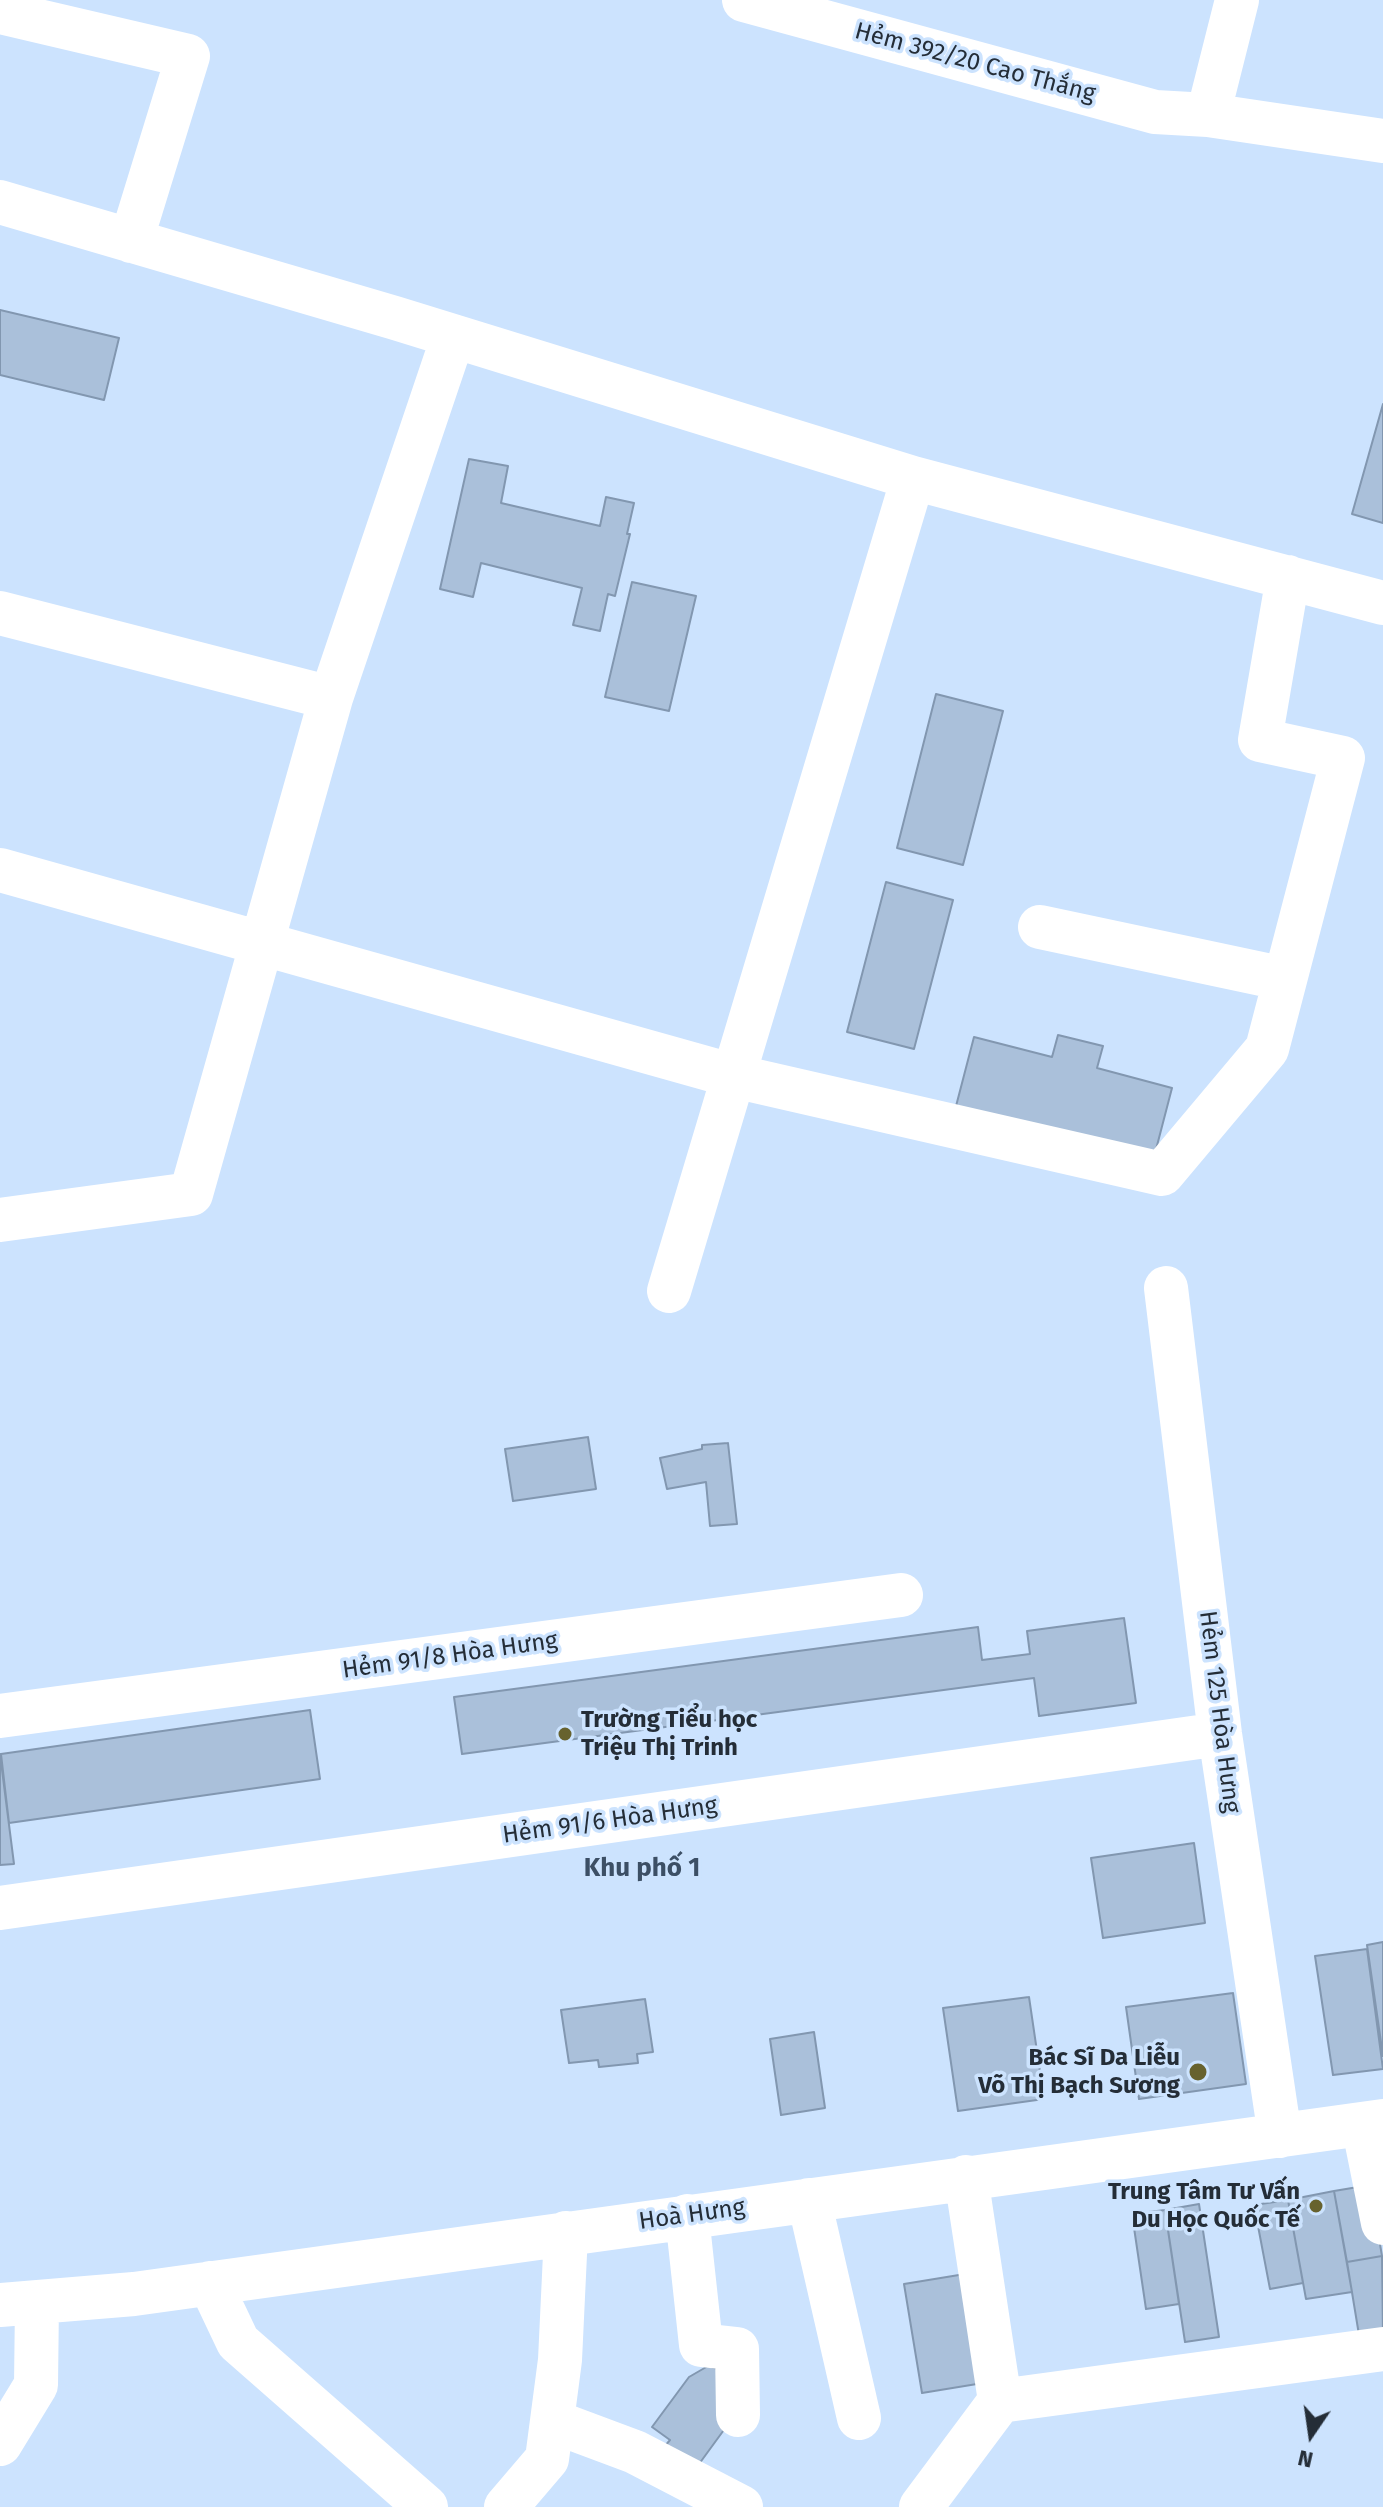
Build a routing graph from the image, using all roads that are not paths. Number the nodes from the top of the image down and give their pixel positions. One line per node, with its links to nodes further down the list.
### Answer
1 (744, 0): 4 (street, Hẻm 392/20 Cao Thắng)
2 (1237, 0): 4 (street)
3 (0, 12): 7 (street)
4 (1208, 115): 5 (street, Hẻm 392/20 Cao Thắng)
5 (1383, 141)
6 (0, 202): 7 (street)
7 (131, 241): 8 (street)
8 (453, 337): 9 (street); 13 (street)
9 (913, 478): 10 (street); 18 (street)
10 (1288, 577): 11 (street); 17 (street)
11 (1383, 603)
12 (0, 613): 13 (street)
13 (331, 698): 16 (street)
14 (0, 870): 16 (street)
15 (1040, 927): 17 (street)
16 (262, 944): 18 (street); 19 (street)
17 (1285, 979): 18 (street)
18 (734, 1076): 21 (street)
19 (0, 1220)
20 (1166, 1288): 24 (street, Hẻm 125 Hòa Hưng)
21 (669, 1291)
22 (901, 1595): 23 (street, Hẻm 91/8 Hòa Hưng)
23 (0, 1716)
24 (1220, 1734): 25 (street, Hẻm 91/6 Hòa Hưng); 27 (street, Hẻm 125 Hòa Hưng)
25 (0, 1908)
26 (1373, 2122): 27 (street, Hoà Hưng); 31 (street)
27 (1280, 2136): 28 (street, Hoà Hưng)
28 (966, 2177): 29 (street, Hoà Hưng); 36 (street)
29 (809, 2200): 30 (street, Hoà Hưng); 38 (street)
30 (687, 2216): 32 (street, Hoà Hưng); 37 (street)
31 (1383, 2223)
32 (566, 2233): 33 (street, Hoà Hưng); 39 (street)
33 (210, 2283): 34 (street, Hoà Hưng); 41 (street)
34 (19, 2303): 40 (street)
35 (1383, 2349): 36 (street)
36 (1000, 2401): 44 (street)
37 (738, 2415)
38 (859, 2418)
39 (552, 2421): 42 (street); 43 (street)
40 (0, 2444)
41 (426, 2507)
42 (506, 2507)
43 (741, 2507)
44 (921, 2507)

